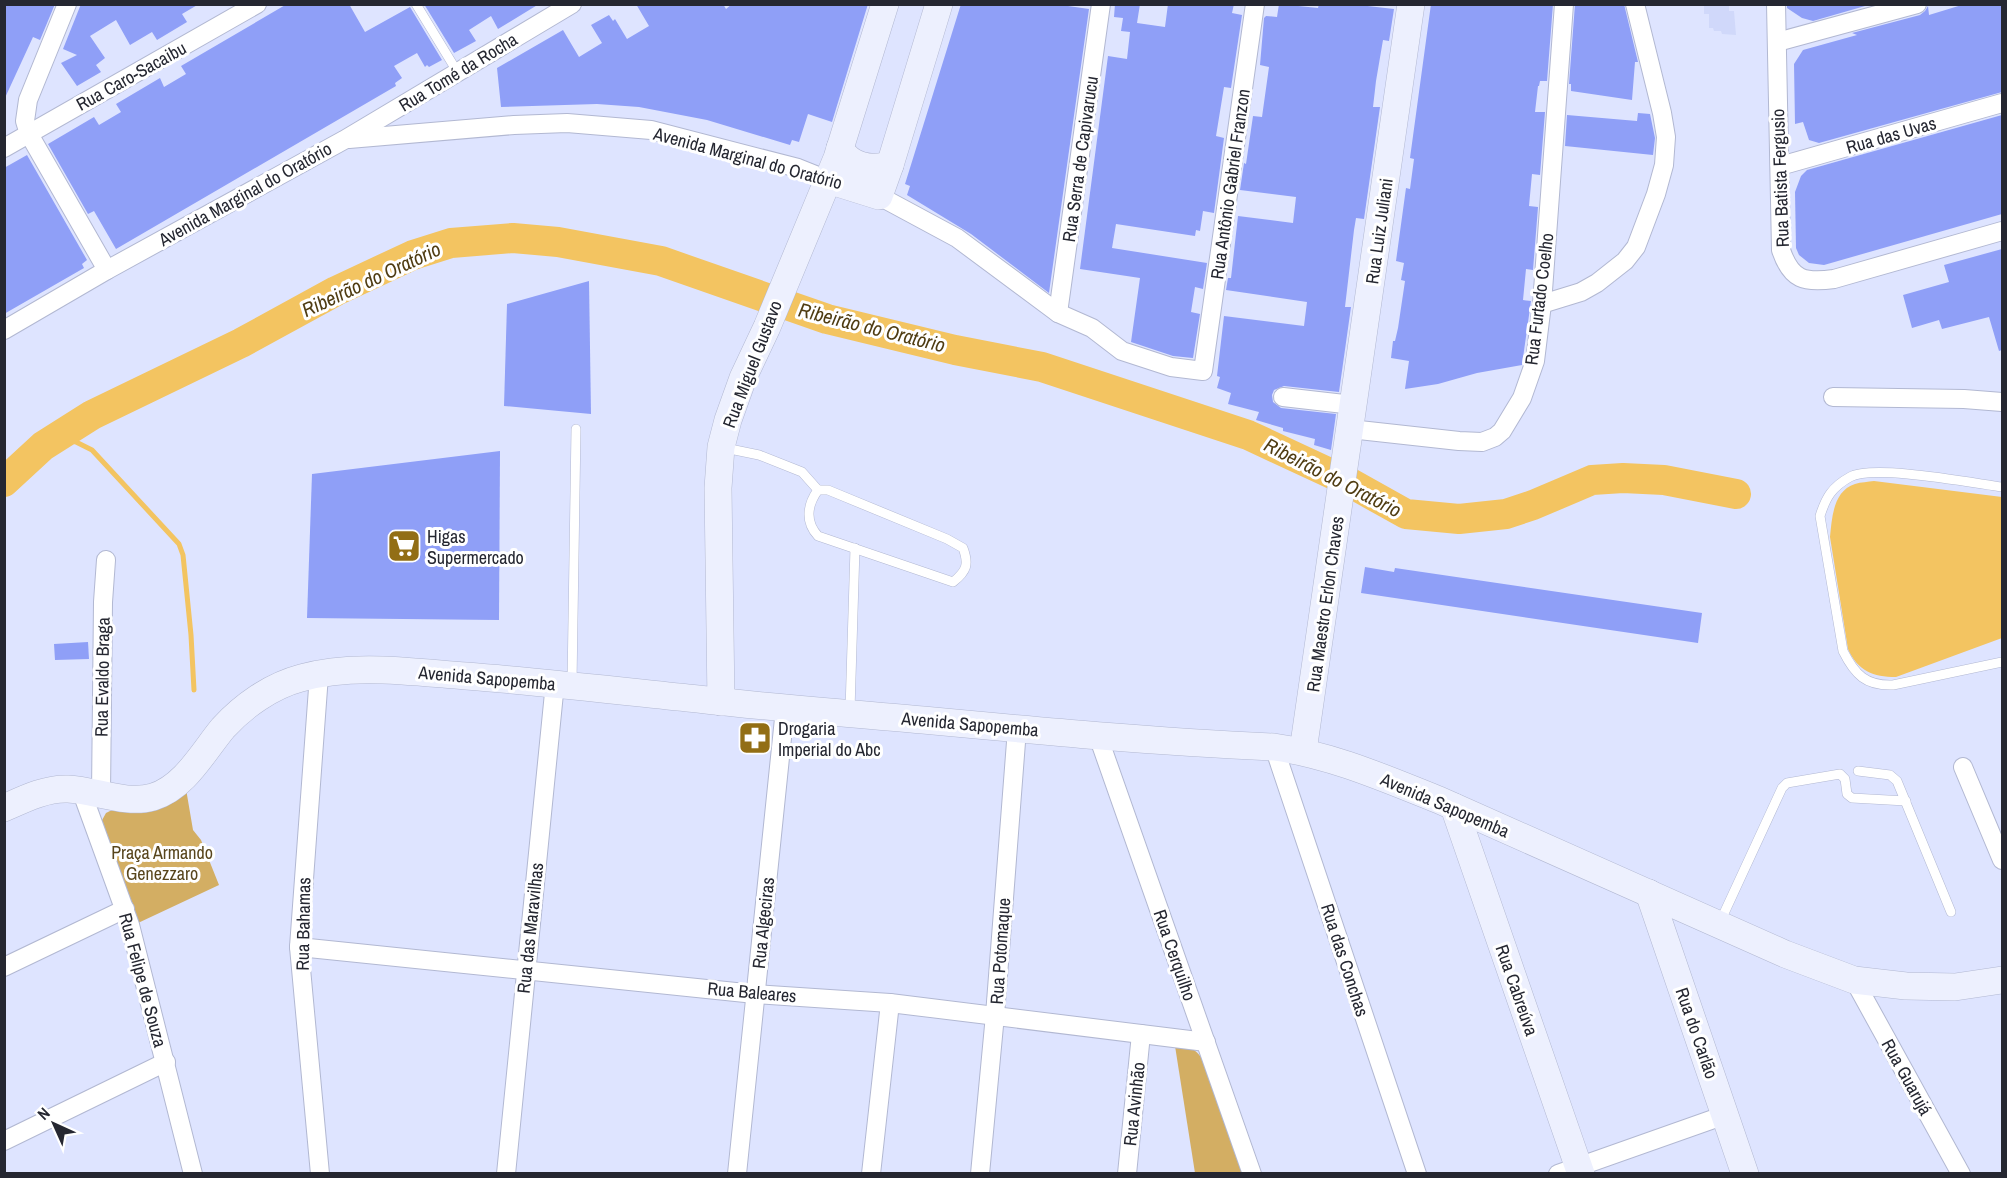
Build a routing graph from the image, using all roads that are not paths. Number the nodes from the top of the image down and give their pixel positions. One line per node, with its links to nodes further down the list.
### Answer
1 (68, 4): 17 (street)
2 (257, 4): 17 (street, Rua Caro-Sacaibu)
3 (416, 4): 15 (lane)
4 (572, 4): 15 (street, Rua Tomé da Rocha)
5 (885, 4): 20 (street, Rua Miguel Gustavo)
6 (939, 4): 21 (street)
7 (1101, 4): 28 (street, Rua Serra de Capivarucu)
8 (1255, 4): 30 (street, Rua Antônio Gabriel Franzon)
9 (1411, 4): 34 (street, Rua Luiz Juliani)
10 (1564, 4): 27 (street, Rua Furtado Coelho)
11 (1635, 4): 27 (street)
12 (1776, 4): 14 (street, Rua Batista Fergusio)
13 (1917, 4): 14 (street)
14 (1777, 42): 22 (street, Rua Batista Fergusio)
15 (458, 73): 18 (street, Rua Tomé da Rocha)
16 (2002, 103): 22 (street, Rua das Uvas)
17 (29, 134): 19 (street, Rua Caro-Sacaibu); 26 (street)
18 (344, 140): 23 (street, Avenida Marginal do Oratório); 26 (street, Avenida Marginal do Oratório)
19 (4, 148)
20 (840, 148): 21 (street); 23 (street, Rua Miguel Gustavo)
21 (890, 165): 24 (street)
22 (1780, 166): 25 (street, Rua Batista Fergusio)
23 (828, 180): 24 (street, Avenida Marginal do Oratório); 36 (street, Rua Miguel Gustavo)
24 (879, 196): 28 (street, Avenida Marginal do Oratório)
25 (2002, 231)
26 (107, 270): 29 (street, Avenida Marginal do Oratório)
27 (1542, 304): 34 (street, Rua Furtado Coelho)
28 (1058, 313): 30 (street, Avenida Marginal do Oratório)
29 (4, 330)
30 (1204, 367)
31 (1283, 397): 34 (street, Rua Furtado Coelho)
32 (1833, 397): 33 (street)
33 (2002, 402)
34 (1352, 417): 37 (street, Rua Luiz Juliani)
35 (576, 429): 44 (lane)
36 (721, 447): 39 (lane); 45 (street, Rua Miguel Gustavo)
37 (1346, 458): 51 (street, Rua Maestro Erlon Chaves)
38 (2002, 487): 42 (lane)
39 (818, 490): 40 (lane); 40 (lane)
40 (855, 548): 47 (lane)
41 (106, 560): 54 (street, Rua Evaldo Braga)
42 (2002, 662)
43 (319, 675): 44 (street, Avenida Sapopemba); 54 (street, Avenida Sapopemba); 63 (street, Rua Bahamas)
44 (564, 684): 45 (street, Avenida Sapopemba); 65 (street, Rua das Maravilhas)
45 (721, 702): 46 (street, Avenida Sapopemba)
46 (785, 709): 47 (street, Avenida Sapopemba); 68 (street, Rua Algeciras)
47 (850, 713): 48 (street, Avenida Sapopemba)
48 (1017, 729): 49 (street, Avenida Sapopemba); 70 (street, Rua Potomaque)
49 (1098, 736): 50 (street, Avenida Sapopemba); 72 (street, Rua Cerquilho)
50 (1274, 747): 51 (street, Avenida Sapopemba); 85 (street, Rua das Conchas)
51 (1303, 751): 56 (street, Avenida Sapopemba)
52 (1963, 766): 58 (street)
53 (1858, 771): 55 (lane)
54 (91, 792): 57 (street, Avenida Sapopemba); 60 (street, Rua Felipe de Souza)
55 (1906, 801): 61 (lane); 62 (lane)
56 (1454, 807): 59 (street, Avenida Sapopemba); 76 (street, Rua Cabreúva)
57 (4, 808)
58 (2002, 860)
59 (1649, 892): 62 (street, Avenida Sapopemba); 74 (street, Rua do Carlão)
60 (125, 909): 64 (street); 73 (street, Rua Felipe de Souza)
61 (1951, 912)
62 (1719, 924): 67 (street, Avenida Sapopemba)
63 (299, 947): 65 (street, Rua Baleares); 78 (street, Rua Bahamas)
64 (4, 967)
65 (526, 970): 68 (street, Rua Baleares); 79 (street, Rua das Maravilhas)
66 (2001, 970): 67 (street, Avenida Sapopemba)
67 (1854, 980): 87 (street, Rua Guarujá)
68 (756, 993): 69 (street, Rua Baleares); 80 (street, Rua Algeciras)
69 (890, 1003): 70 (street, Rua Baleares); 81 (street)
70 (995, 1015): 71 (street, Rua Baleares); 82 (street, Rua Potomaque)
71 (1141, 1034): 72 (street, Rua Baleares); 83 (street, Rua Avinhão)
72 (1206, 1042): 84 (street, Rua Cerquilho)
73 (166, 1062): 75 (street); 77 (street, Rua Felipe de Souza)
74 (1725, 1115): 76 (street); 86 (street, Rua do Carlão)
75 (4, 1141)
76 (1573, 1171)
77 (193, 1173)
78 (320, 1173)
79 (506, 1173)
80 (737, 1173)
81 (871, 1173)
82 (980, 1173)
83 (1127, 1173)
84 (1252, 1173)
85 (1416, 1173)
86 (1746, 1173)
87 (1961, 1173)

